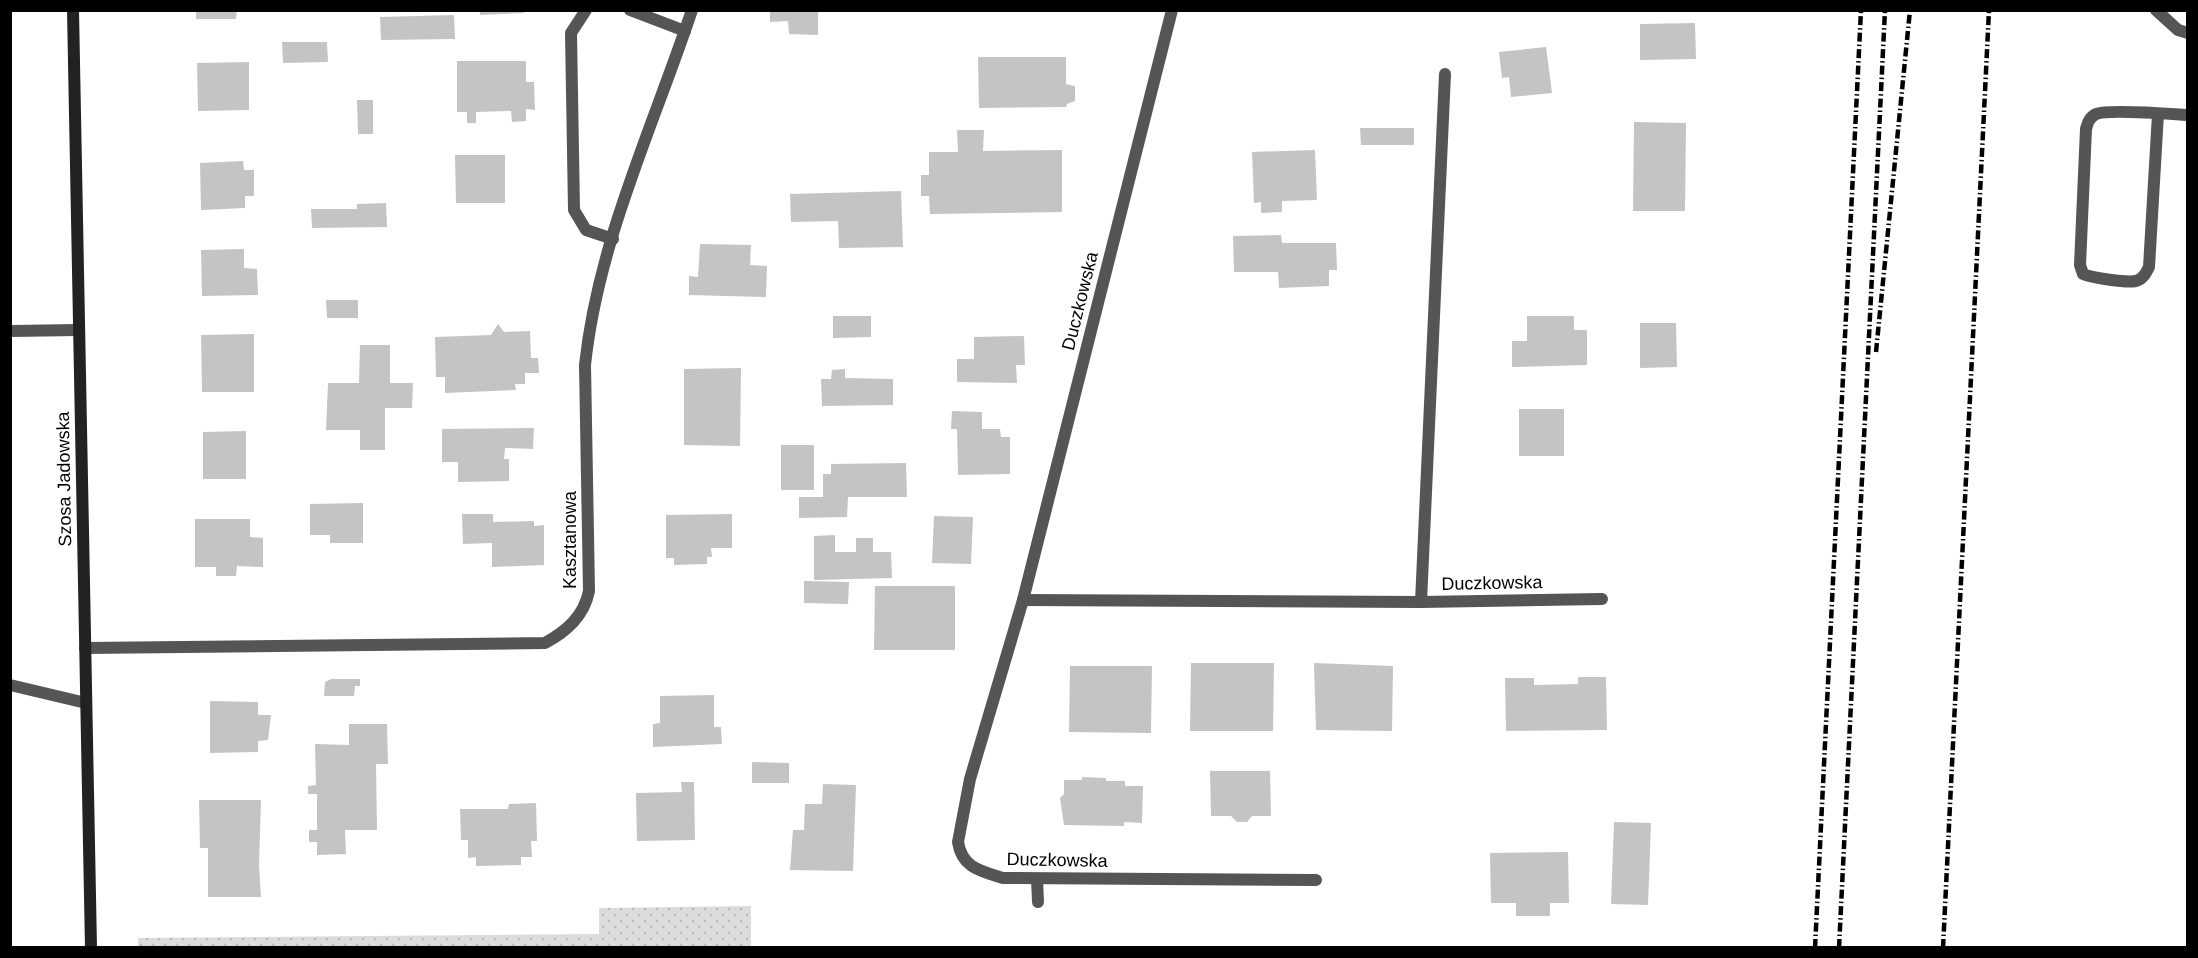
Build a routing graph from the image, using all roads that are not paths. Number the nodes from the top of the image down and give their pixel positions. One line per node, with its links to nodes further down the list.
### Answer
1 (74, 10): 13 (main road, Szosa Jadowska)
2 (586, 10): 12 (street)
3 (630, 10): 7 (street)
4 (692, 10): 7 (street, Kasztanowa)
5 (1172, 10): 16 (street, Duczkowska)
6 (2156, 10): 8 (street)
7 (685, 31): 12 (street, Kasztanowa)
8 (2187, 33)
9 (1445, 74): 17 (street)
10 (2158, 114): 10 (street); 11 (street)
11 (2187, 115)
12 (612, 239): 18 (street, Kasztanowa)
13 (79, 330): 14 (street); 18 (main road, Szosa Jadowska)
14 (10, 331)
15 (1602, 599): 17 (street, Duczkowska)
16 (1023, 600): 17 (street, Duczkowska); 21 (street, Duczkowska)
17 (1422, 602)
18 (85, 648): 20 (main road, Szosa Jadowska)
19 (10, 685): 20 (street)
20 (86, 703): 24 (main road, Szosa Jadowska)
21 (1037, 879): 22 (street, Duczkowska); 23 (street)
22 (1316, 880)
23 (1038, 902)
24 (91, 948)

